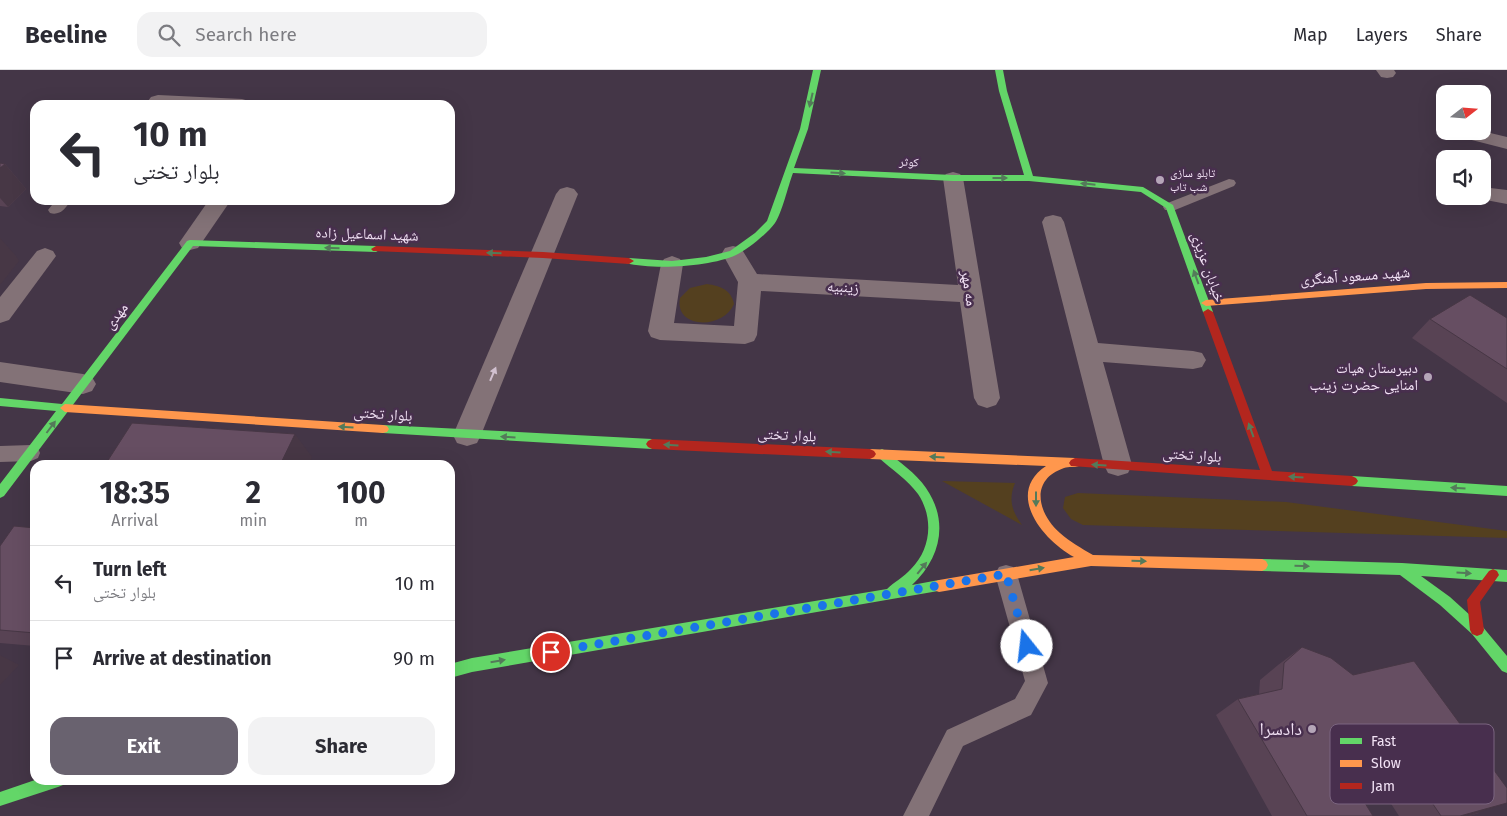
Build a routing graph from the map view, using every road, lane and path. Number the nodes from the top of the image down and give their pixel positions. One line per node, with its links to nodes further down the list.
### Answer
1 (817, 70): 5 (street, one-way to 5)
2 (998, 70): 7 (street)
3 (1491, 139): 4 (street)
4 (1507, 143)
5 (789, 170): 6 (street, کوثر, one-way to 6); 16 (street)
6 (953, 178): 7 (street, کوثر, one-way to 7); 22 (street, مه مهر)
7 (1029, 178): 13 (street, one-way to 7)
8 (1229, 182): 13 (lane)
9 (567, 194): 17 (street)
10 (1491, 194): 11 (street)
11 (1507, 197)
12 (217, 205): 15 (street)
13 (1170, 207): 23 (street, خیابان عزیزی, one-way to 13)
14 (1053, 222): 25 (street)
15 (190, 243): 17 (street, شهید اسماعیل زاده, one-way to 15); 28 (street, مهدی)
16 (733, 253): 19 (street, شهید اسماعیل زاده); 20 (street)
17 (543, 255): 19 (street, شهید اسماعیل زاده); 32 (street, one-way to 17)
18 (45, 256): 24 (street)
19 (672, 264): 20 (street)
20 (750, 282): 22 (street, زینبیه)
21 (1507, 285): 23 (street, شهید مسعود آهنگری)
22 (970, 294): 29 (street, مه مهر)
23 (1206, 302): 38 (street, خیابان عزیزی, one-way to 23)
24 (0, 314)
25 (1088, 351): 26 (street); 37 (street)
26 (1193, 360)
27 (0, 372): 28 (street)
28 (83, 384): 31 (street, مهدی)
29 (988, 398)
30 (0, 402): 31 (street, بلوار تختی)
31 (65, 408): 32 (street, بلوار تختی, one-way to 31); 33 (street, مهدی, one-way to 31)
32 (467, 435): 35 (street, بلوار تختی, one-way to 32)
33 (31, 453): 34 (lane); 40 (street, مهدی)
34 (0, 454)
35 (882, 454): 36 (street, بلوار تختی, one-way to 35); 46 (street, one-way to 35)
36 (1062, 463): 37 (street, بلوار تختی, one-way to 36); 41 (street, one-way to 41)
37 (1118, 466): 38 (street, بلوار تختی)
38 (1268, 476): 39 (street, بلوار تختی, one-way to 38)
39 (1507, 491)
40 (0, 493)
41 (1091, 560): 42 (street, one-way to 42); 43 (street, one-way to 41)
42 (1402, 569): 44 (street, one-way to 44); 47 (street)
43 (1006, 574): 46 (street); 53 (lane)
44 (1493, 575): 45 (street); 47 (street)
45 (1507, 576)
46 (883, 596): 49 (street, one-way to 46)
47 (1477, 630): 48 (street)
48 (1507, 666)
49 (455, 670)
50 (43, 785): 51 (street)
51 (0, 799): 52 (lane)
52 (7, 816)
53 (916, 816)

